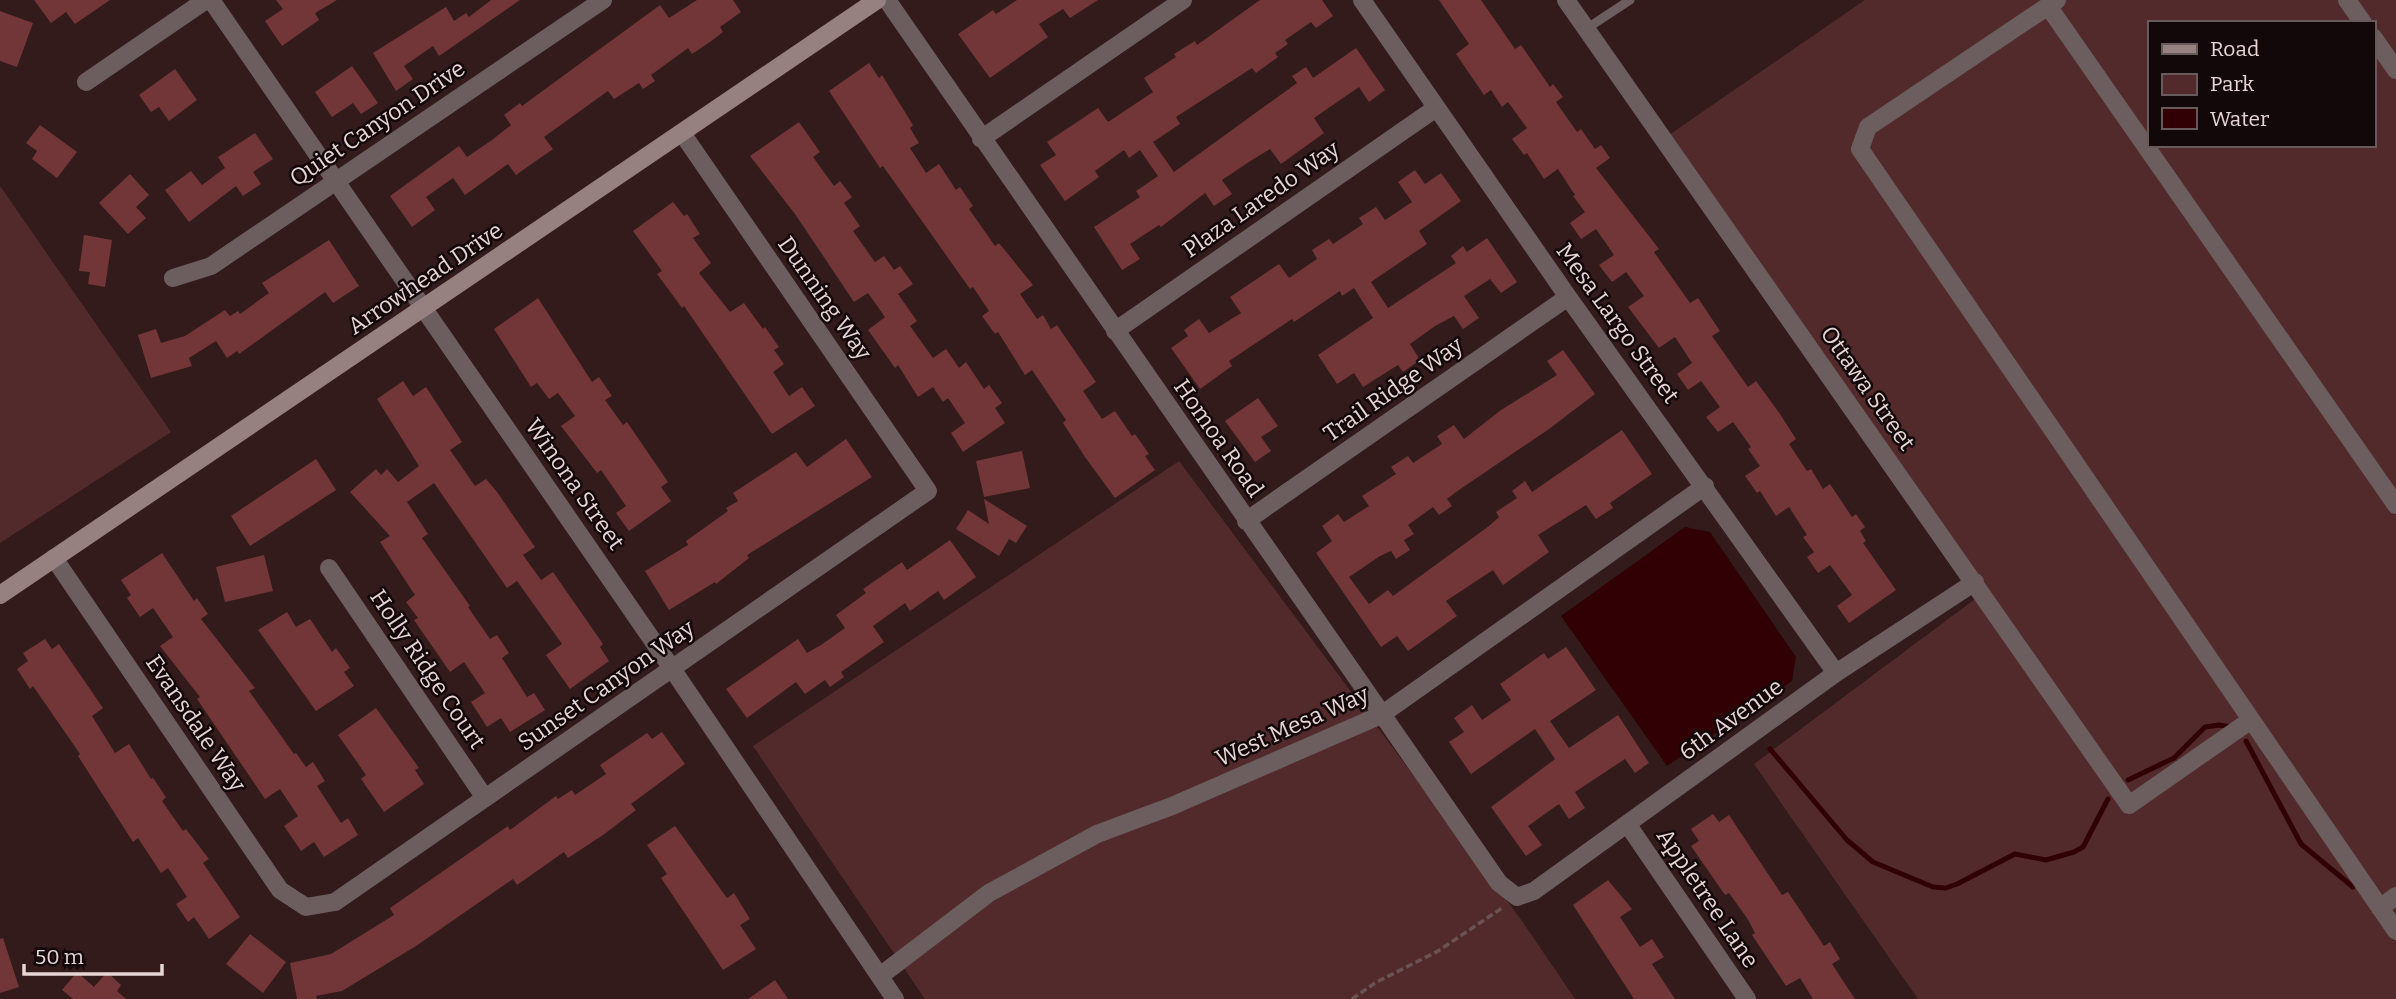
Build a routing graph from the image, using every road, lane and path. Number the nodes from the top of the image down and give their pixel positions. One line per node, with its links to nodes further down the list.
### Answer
1 (205, 0): 16 (street)
2 (211, 0): 22 (street, Winona Street)
3 (603, 0): 22 (street, Quiet Canyon Drive)
4 (877, 0): 18 (main road, Arrowhead Drive)
5 (887, 0): 19 (street, Homoa Road)
6 (1184, 0): 19 (street)
7 (1362, 0): 17 (street, Mesa Largo Street)
8 (1566, 0): 13 (street, Ottawa Street)
9 (1630, 0): 13 (lane)
10 (2347, 0): 12 (street)
11 (2053, 3): 20 (street); 38 (street)
12 (2362, 21)
13 (1586, 29): 33 (street, Ottawa Street)
14 (2375, 40): 15 (street)
15 (2396, 70)
16 (86, 82)
17 (1436, 107): 24 (street, Mesa Largo Street); 26 (street, Plaza Laredo Way)
18 (682, 133): 25 (main road, Arrowhead Drive); 28 (street, Dunning Way)
19 (981, 139): 26 (street, Homoa Road)
20 (2148, 142)
21 (2151, 147): 29 (street)
22 (335, 181): 23 (street, Quiet Canyon Drive); 25 (street, Winona Street)
23 (173, 278)
24 (1568, 297): 27 (street, Mesa Largo Street); 30 (street, Trail Ridge Way)
25 (424, 309): 31 (main road, Arrowhead Drive); 35 (street, Winona Street)
26 (1115, 331): 30 (street, Homoa Road)
27 (1705, 486): 36 (street, Mesa Largo Street); 37 (street, West Mesa Way)
28 (928, 491): 35 (street, Sunset Canyon Way)
29 (2396, 505)
30 (1246, 521): 37 (street, Homoa Road)
31 (54, 558): 34 (main road, Arrowhead Drive); 43 (street, Evansdale Way)
32 (329, 568): 39 (street, Holly Ridge Court)
33 (1975, 582): 36 (street, 6th Avenue); 38 (street, Ottawa Street)
34 (0, 595)
35 (673, 670): 39 (street, Sunset Canyon Way); 46 (street, Winona Street)
36 (1836, 673): 40 (street, 6th Avenue)
37 (1381, 715): 42 (street, Homoa Road); 46 (street, West Mesa Way)
38 (2250, 720): 44 (street)
39 (485, 798): 43 (street, Sunset Canyon Way)
40 (1629, 825): 42 (street, 6th Avenue); 49 (street, Appletree Lane)
41 (2396, 896): 44 (street)
42 (1517, 897): 48 (path)
43 (306, 907)
44 (2380, 908): 45 (street)
45 (2396, 931)
46 (880, 976): 47 (street, Winona Street)
47 (895, 999)
48 (1352, 999)
49 (1748, 999)

